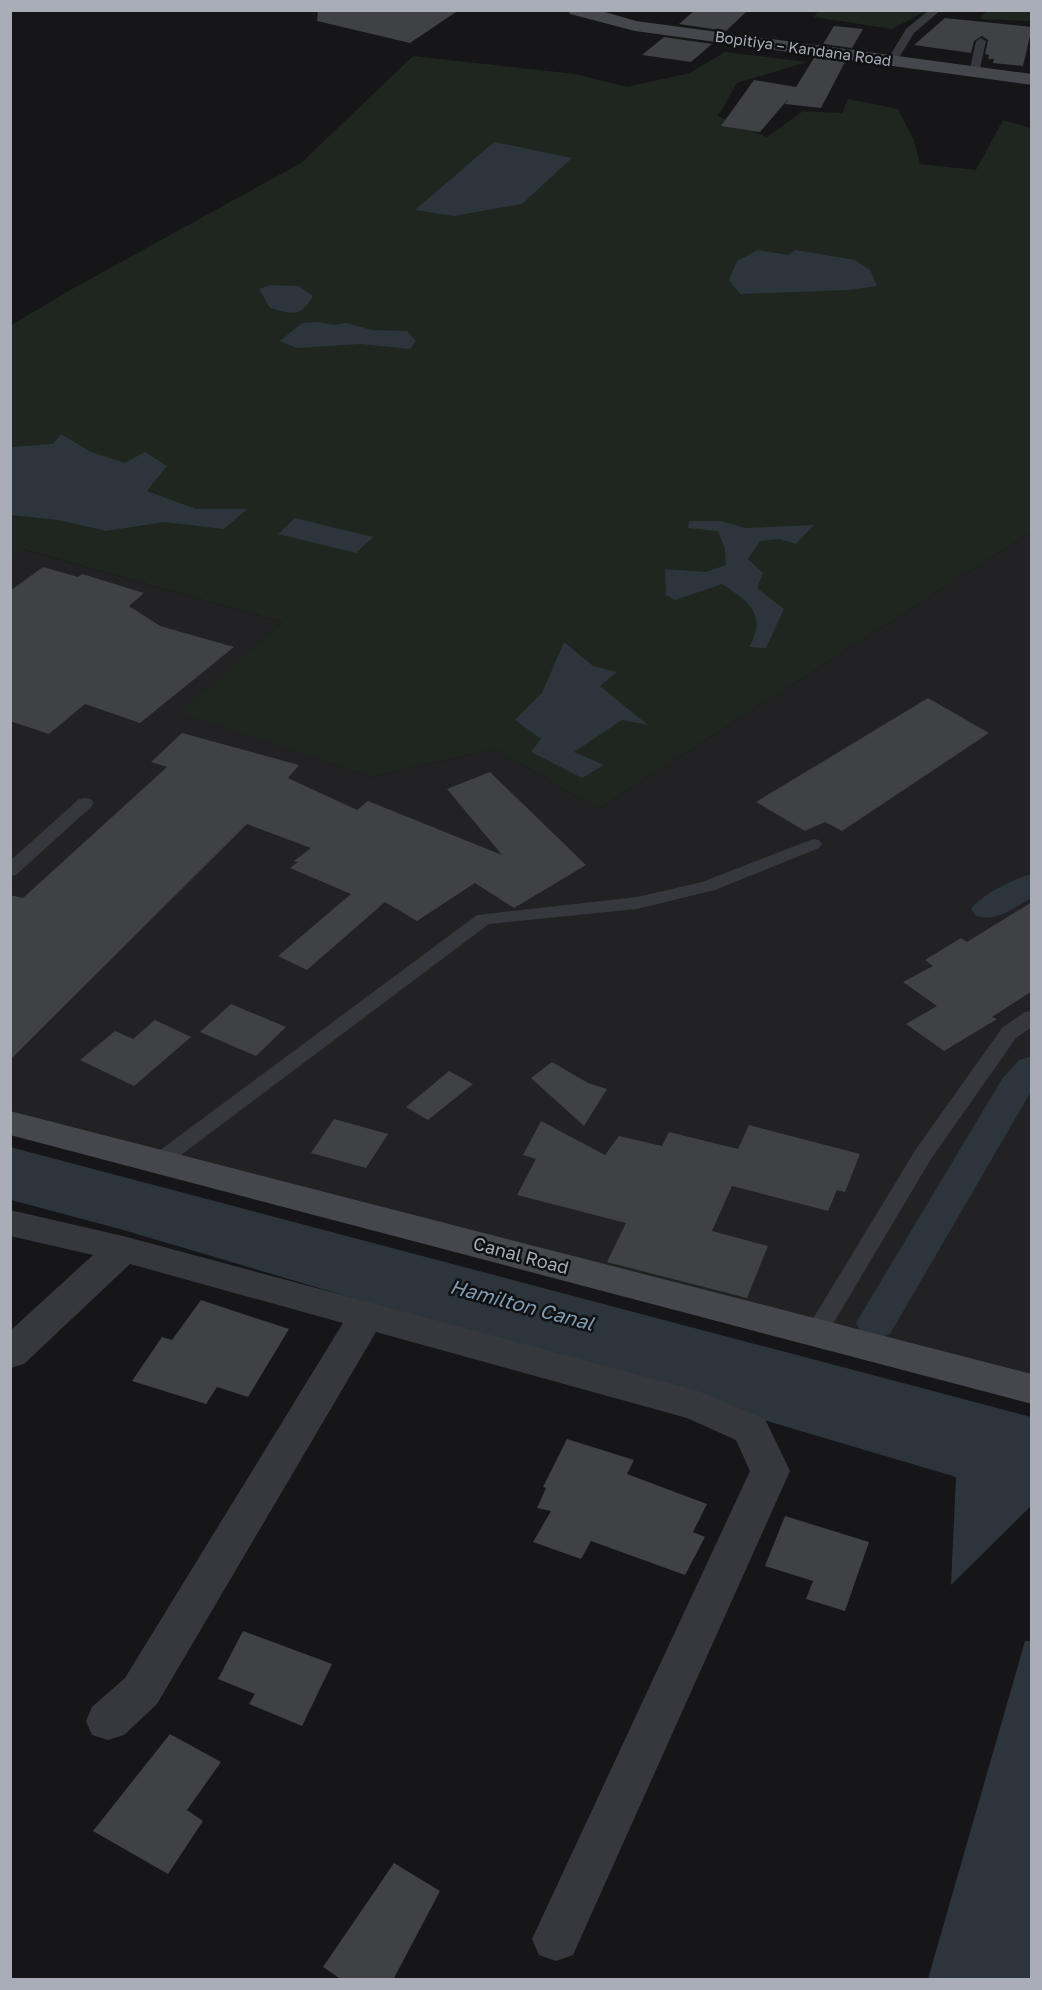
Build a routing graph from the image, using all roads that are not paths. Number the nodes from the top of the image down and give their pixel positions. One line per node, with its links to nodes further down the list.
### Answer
1 (576, 10): 4 (main road, Bopitiya – Kandana Road)
2 (936, 10): 4 (lane)
3 (981, 41): 5 (lane)
4 (891, 62): 5 (main road, Bopitiya – Kandana Road)
5 (974, 73): 6 (main road, Bopitiya – Kandana Road)
6 (1032, 80)
7 (85, 803): 9 (lane)
8 (813, 844): 12 (lane)
9 (10, 871)
10 (1032, 1017): 16 (lane)
11 (10, 1123): 12 (main road, Canal Road)
12 (158, 1162): 16 (main road, Canal Road)
13 (10, 1223): 14 (street)
14 (123, 1249): 15 (street); 17 (street)
15 (367, 1315): 19 (street); 20 (street)
16 (816, 1333): 18 (main road, Canal Road)
17 (10, 1353)
18 (1032, 1389)
19 (108, 1721)
20 (556, 1939)

